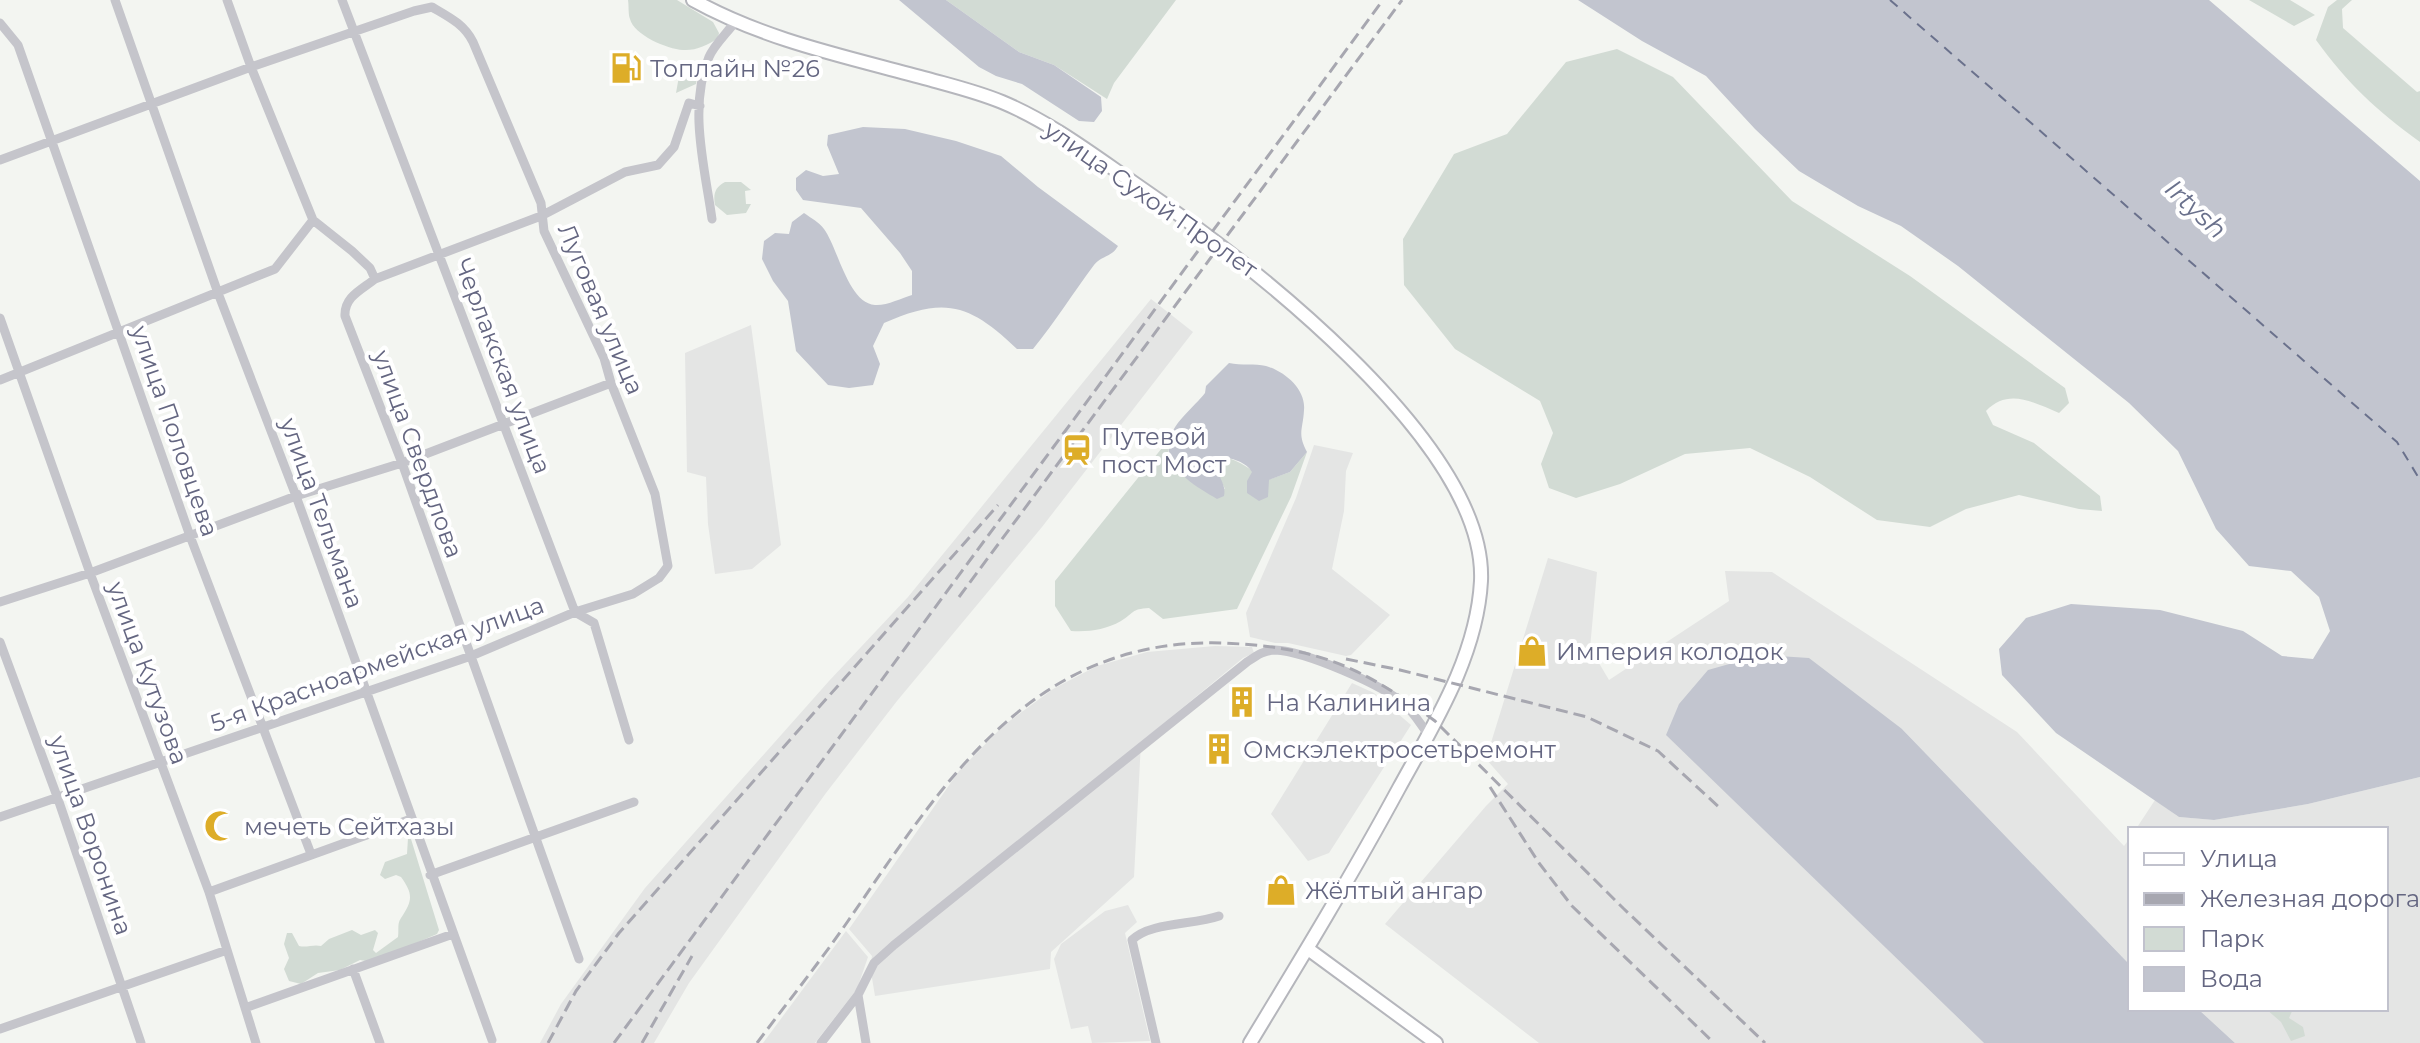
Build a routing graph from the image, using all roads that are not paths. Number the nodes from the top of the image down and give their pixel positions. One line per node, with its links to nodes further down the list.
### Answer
1 (115, 0): 9 (street, улица Тельмана)
2 (227, 0): 8 (street)
3 (342, 0): 7 (street, Черлакская улица)
4 (693, 0): 5 (main road, улица Сухой Пролет)
5 (735, 22): 10 (street); 36 (main road, улица Сухой Пролет)
6 (0, 23): 11 (street, улица Половцева)
7 (353, 33): 8 (street); 13 (street, Луговая улица); 16 (street, Черлакская улица)
8 (251, 67): 9 (street); 15 (street)
9 (152, 103): 11 (street); 18 (street, улица Тельмана)
10 (700, 106): 13 (street, улица Свердлова); 14 (street)
11 (52, 140): 12 (street); 20 (street, улица Половцева)
12 (0, 160)
13 (541, 216): 16 (street, улица Свердлова); 23 (street, Луговая улица)
14 (712, 219)
15 (313, 220): 17 (street); 18 (street)
16 (439, 254): 17 (street, улица Свердлова); 24 (street, Черлакская улица)
17 (375, 279): 25 (street, улица Свердлова)
18 (218, 293): 20 (street); 26 (street, улица Тельмана)
19 (0, 318): 21 (street, улица Кутузова)
20 (118, 333): 21 (street); 27 (street, улица Половцева)
21 (19, 372): 22 (street); 29 (street, улица Кутузова)
22 (0, 380)
23 (611, 383): 24 (street); 28 (street, Луговая улица)
24 (502, 423): 25 (street); 31 (street, Черлакская улица)
25 (402, 463): 26 (street); 33 (street, улица Свердлова)
26 (296, 496): 27 (street); 34 (street, улица Тельмана)
27 (190, 536): 29 (street); 35 (street, улица Половцева)
28 (668, 566): 31 (street, 5-я Красноармейская улица)
29 (90, 573): 30 (street); 38 (street, улица Кутузова)
30 (0, 602)
31 (575, 612): 33 (street, 5-я Красноармейская улица); 37 (street, Черлакская улица)
32 (0, 642): 39 (street, улица Воронина)
33 (471, 656): 34 (street, 5-я Красноармейская улица); 43 (street, улица Свердлова)
34 (364, 692): 35 (street, 5-я Красноармейская улица); 42 (street, улица Тельмана)
35 (261, 728): 38 (street, 5-я Красноармейская улица); 44 (street, улица Половцева)
36 (1428, 734): 49 (main road, улица Сухой Пролет); 54 (street)
37 (629, 740)
38 (160, 763): 39 (street, 5-я Красноармейская улица); 46 (street, улица Кутузова)
39 (58, 799): 41 (street, 5-я Красноармейская улица); 53 (street, улица Воронина)
40 (634, 802): 43 (street)
41 (0, 817)
42 (411, 819): 44 (street); 45 (street, улица Тельмана)
43 (537, 837): 45 (street); 51 (street, улица Свердлова)
44 (311, 854): 46 (street)
45 (430, 875): 48 (street, улица Тельмана)
46 (209, 892): 50 (street, улица Кутузова)
47 (1219, 916): 63 (street)
48 (453, 934): 52 (street); 57 (street, улица Тельмана)
49 (1308, 949): 64 (main road, улица Сухой Пролет); 65 (main road)
50 (227, 950): 53 (street); 55 (street, улица Кутузова)
51 (579, 959)
52 (353, 969): 55 (street); 60 (street)
53 (123, 988): 56 (street); 58 (street, улица Воронина)
54 (858, 995): 61 (street); 62 (street)
55 (245, 1008): 59 (street, улица Кутузова)
56 (0, 1029)
57 (492, 1040)
58 (141, 1043)
59 (256, 1043)
60 (380, 1043)
61 (821, 1043)
62 (866, 1043)
63 (1156, 1043)
64 (1250, 1043)
65 (1436, 1043)

